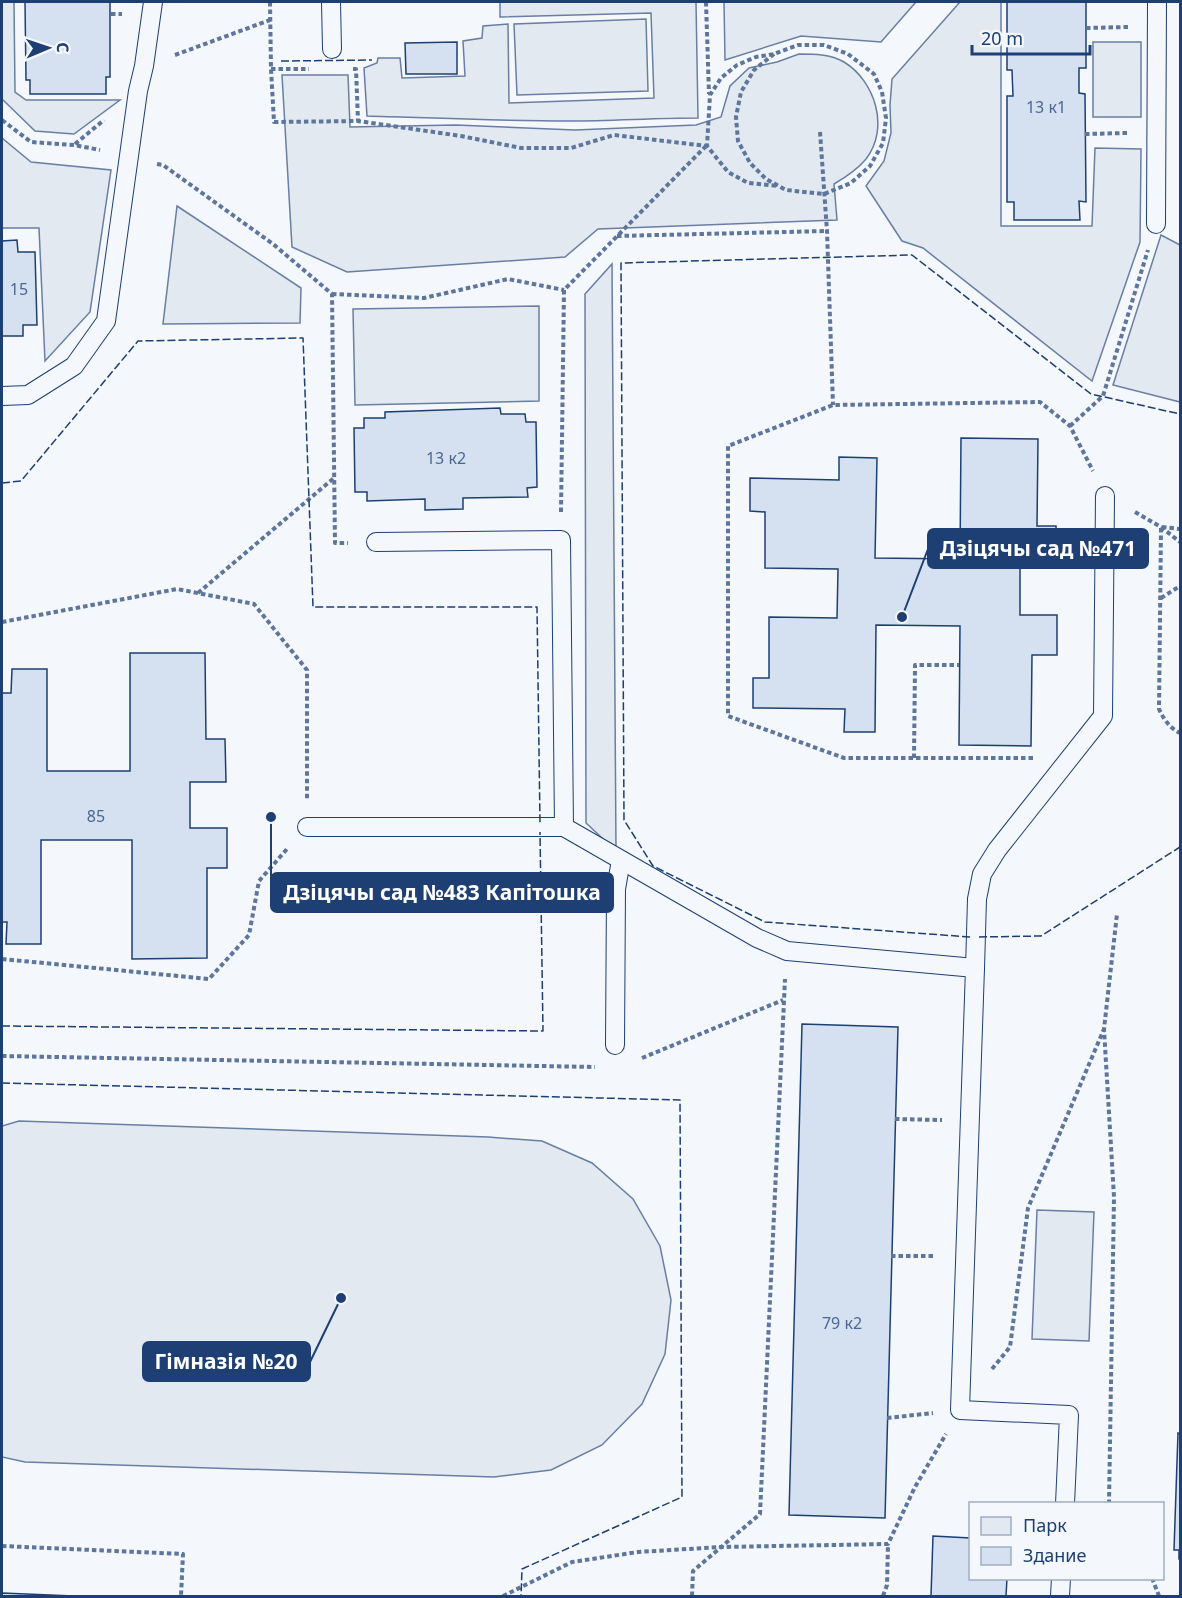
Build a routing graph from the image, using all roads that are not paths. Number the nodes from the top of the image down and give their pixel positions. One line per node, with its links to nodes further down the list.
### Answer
1 (153, 2): 6 (lane)
2 (331, 2): 4 (lane)
3 (1157, 2): 5 (lane)
4 (332, 49)
5 (1156, 224)
6 (2, 396)
7 (1105, 496): 12 (lane)
8 (376, 542): 10 (lane)
9 (307, 827): 10 (lane)
10 (564, 827): 11 (lane)
11 (621, 860): 12 (lane); 13 (lane)
12 (975, 969): 14 (lane)
13 (615, 1046)
14 (1065, 1502)
15 (1061, 1580): 16 (lane)
16 (1060, 1596)

